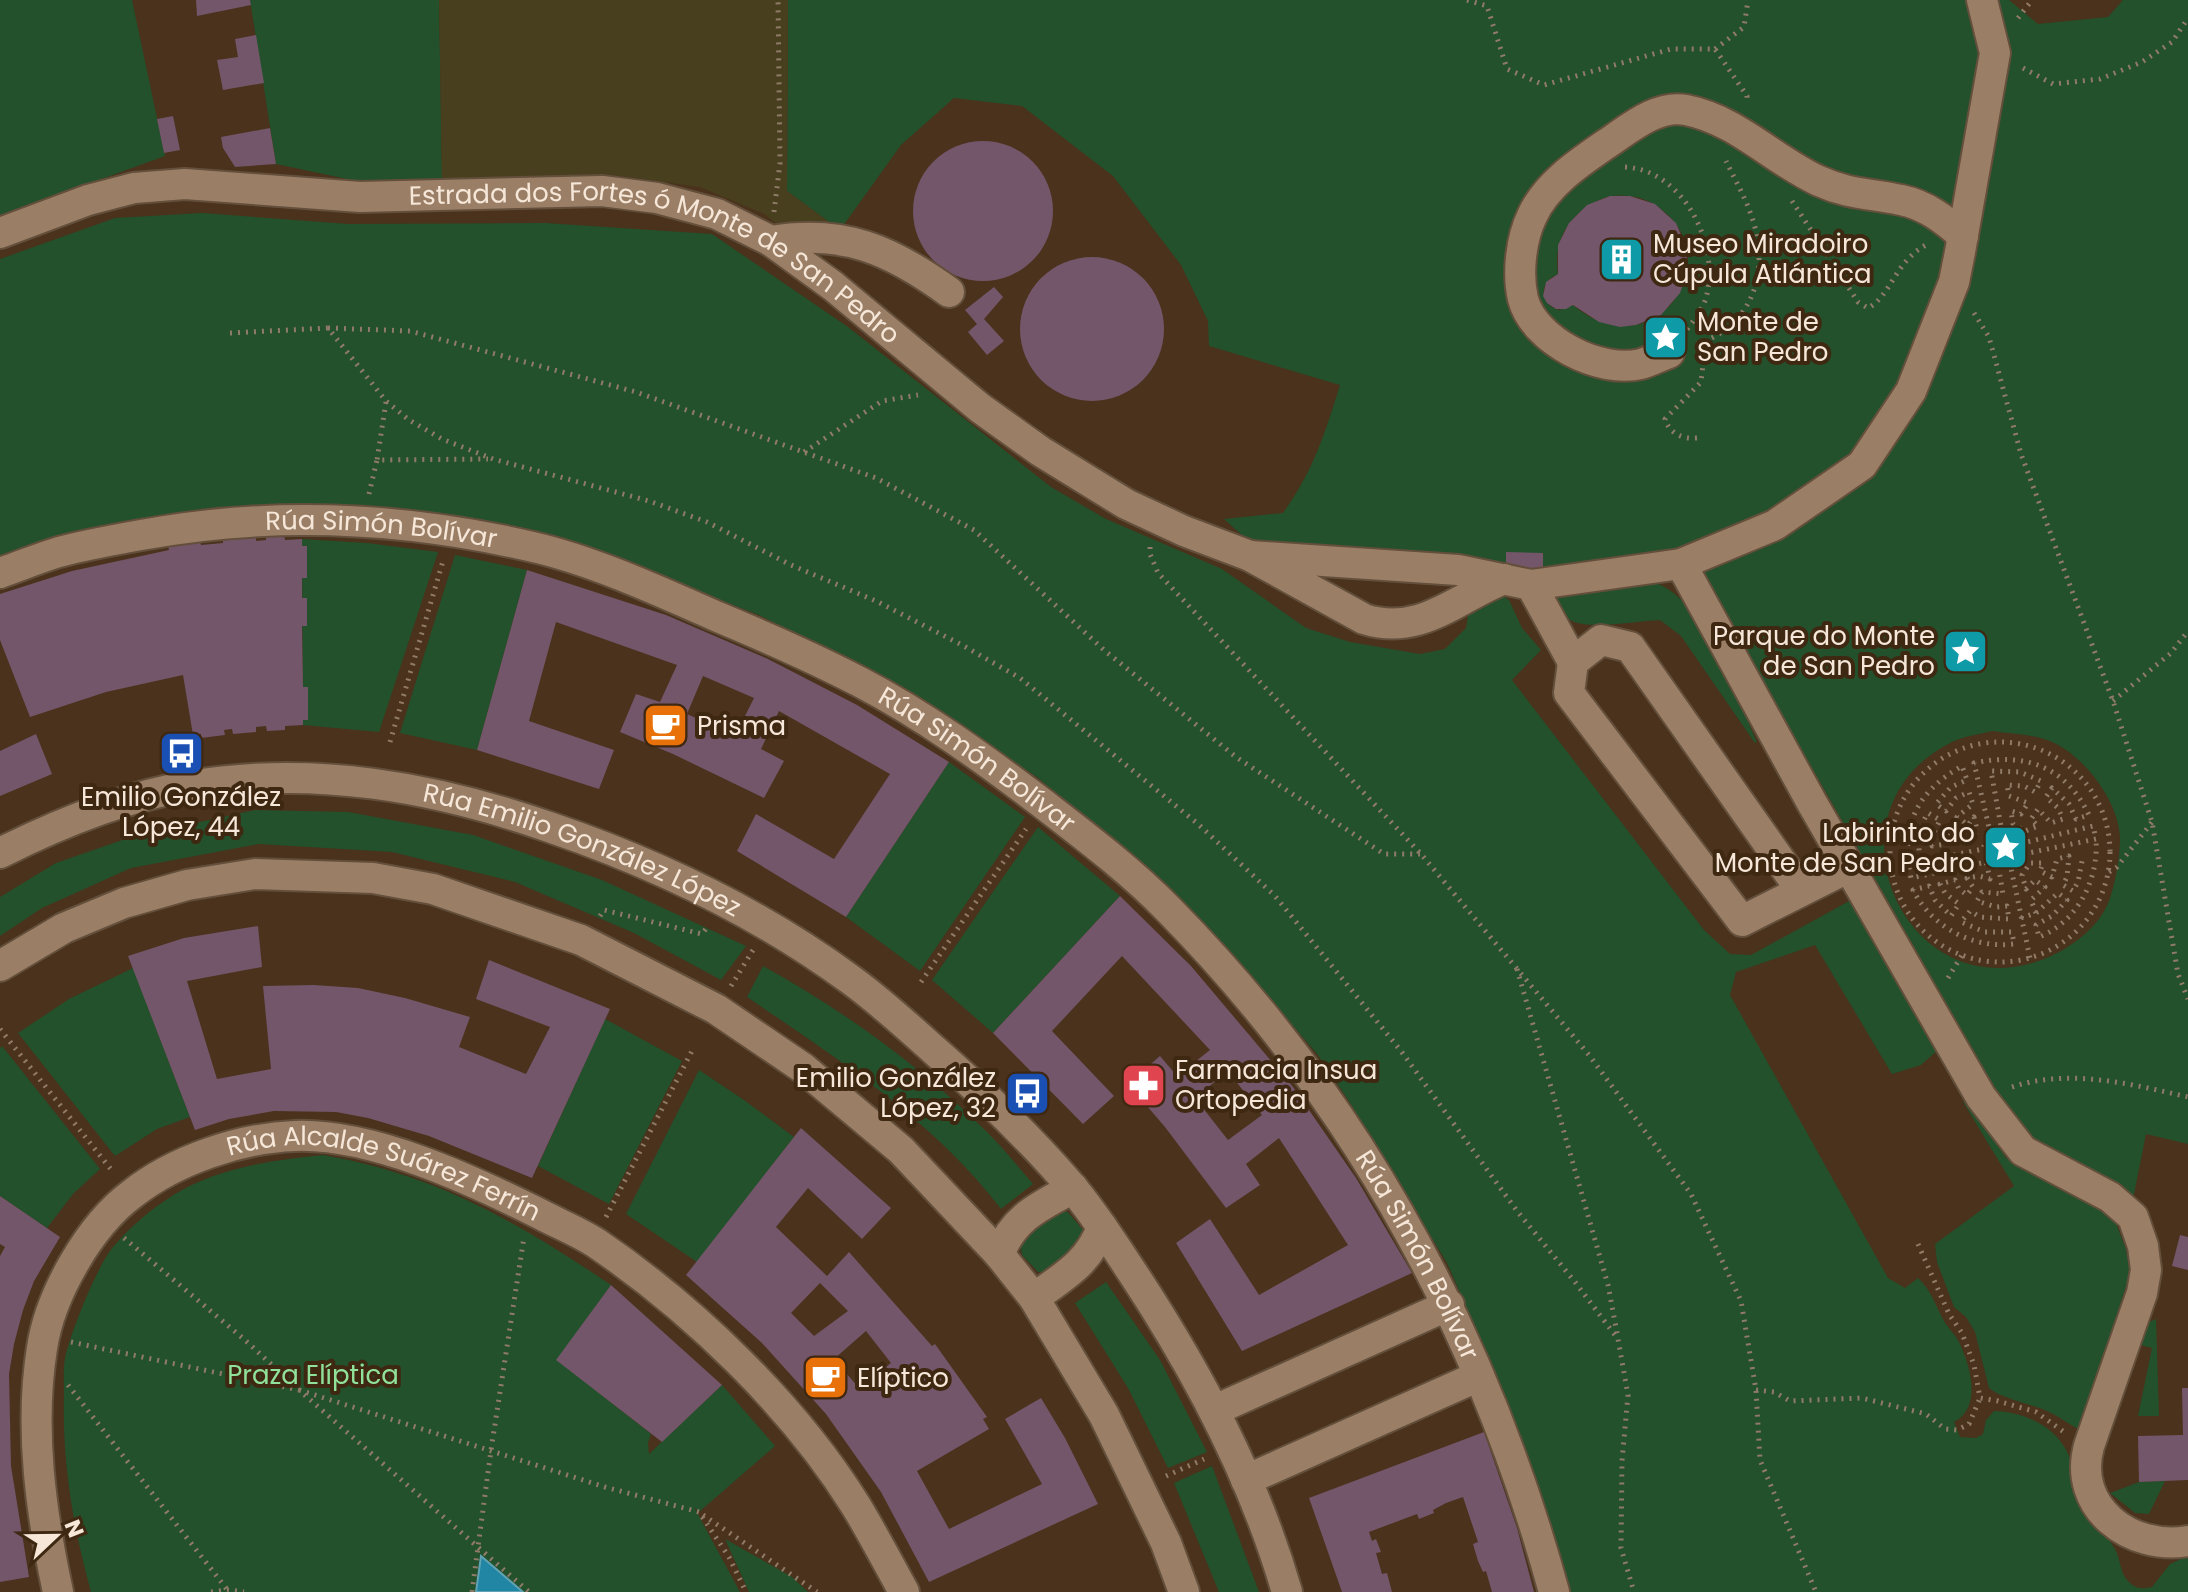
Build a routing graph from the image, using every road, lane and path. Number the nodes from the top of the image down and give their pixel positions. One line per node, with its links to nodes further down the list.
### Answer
1 (778, 0): 13 (path)
2 (1467, 0): 7 (path)
3 (1748, 0): 7 (path)
4 (1982, 0): 8 (street)
5 (2032, 0): 8 (path)
6 (2188, 18): 8 (path)
7 (1715, 49): 9 (path)
8 (1995, 53): 14 (street)
9 (1734, 127): 10 (street); 14 (street); 18 (path)
10 (1576, 165): 19 (path); 19 (street)
11 (1785, 191): 14 (path)
12 (0, 233): 13 (street, Estrada dos Fortes ó Monte de San Pedro)
13 (771, 241): 16 (street); 27 (street, Estrada dos Fortes ó Monte de San Pedro)
14 (1962, 244): 15 (street)
15 (1954, 282): 30 (street); 35 (path)
16 (949, 292)
17 (328, 328): 23 (path)
18 (1701, 343): 19 (path); 22 (path)
19 (1669, 353)
20 (931, 392): 23 (path)
21 (386, 401): 25 (path)
22 (1697, 438)
23 (804, 452): 43 (path)
24 (493, 459): 25 (path)
25 (377, 460): 26 (path)
26 (369, 498)
27 (1157, 519): 29 (street, Estrada dos Fortes ó Monte de San Pedro); 43 (path)
28 (446, 549): 36 (path)
29 (1250, 556): 32 (street, Estrada dos Fortes ó Monte de San Pedro); 32 (street, Estrada dos Fortes ó Monte de San Pedro)
30 (1681, 564): 32 (street); 46 (street)
31 (0, 573): 73 (street, Rúa Simón Bolívar)
32 (1518, 582): 34 (street)
33 (2188, 631): 35 (path)
34 (1573, 662): 48 (street); 48 (street)
35 (2113, 701): 38 (path)
36 (390, 742)
37 (1034, 818): 57 (path)
38 (2152, 822): 47 (path); 59 (path)
39 (2096, 839): 40 (path); 49 (path); 50 (path)
40 (1986, 840): 41 (path); 45 (path)
41 (1995, 846): 45 (path); 45 (path)
42 (0, 853): 65 (street, Rúa Emilio González López)
43 (1421, 854): 56 (path)
44 (2083, 856): 49 (path)
45 (1997, 862)
46 (1849, 867): 48 (street); 62 (street)
47 (2108, 873): 54 (path); 54 (path)
48 (1801, 890)
49 (2036, 913): 50 (path)
50 (2021, 918): 54 (path)
51 (711, 922): 52 (path)
52 (595, 923)
53 (755, 946): 58 (path)
54 (2030, 958)
55 (0, 966): 71 (street)
56 (1516, 968): 75 (path); 79 (path)
57 (921, 982)
58 (728, 991)
59 (2188, 999)
60 (0, 1029): 64 (path)
61 (694, 1047): 66 (path)
62 (1981, 1097): 63 (path); 82 (street)
63 (2188, 1097)
64 (116, 1176)
65 (1073, 1188): 68 (street, Rúa Emilio González López); 71 (street)
66 (602, 1224)
67 (526, 1225): 83 (path)
68 (1102, 1227): 72 (street); 81 (street, Rúa Emilio González López)
69 (117, 1232): 78 (path)
70 (1918, 1244): 80 (path)
71 (999, 1254): 72 (street)
72 (1034, 1298): 99 (street)
73 (1449, 1305): 76 (street, Rúa Simón Bolívar); 81 (street)
74 (61, 1339): 78 (path)
75 (1618, 1339)
76 (1479, 1376): 86 (street); 101 (street, Rúa Simón Bolívar)
77 (66, 1383): 90 (path)
78 (299, 1390): 83 (path); 89 (path)
79 (1756, 1390): 80 (path); 102 (path)
80 (1980, 1398): 82 (path)
81 (1215, 1410): 86 (street, Rúa Emilio González López)
82 (2089, 1446): 88 (street)
83 (491, 1450): 87 (path); 89 (path)
84 (1213, 1456): 85 (path)
85 (1162, 1478)
86 (1246, 1480): 100 (street, Rúa Emilio González López)
87 (699, 1512): 96 (path); 97 (path)
88 (2188, 1541)
89 (478, 1550): 94 (path); 95 (path)
90 (228, 1591): 92 (path); 93 (path)
91 (58, 1592): 98 (street, Rúa Alcalde Suárez Ferrín)
92 (211, 1592)
93 (244, 1592)
94 (472, 1592)
95 (529, 1592)
96 (746, 1592)
97 (817, 1592)
98 (904, 1592)
99 (1184, 1592)
100 (1287, 1592)
101 (1554, 1592)
102 (1816, 1592)

